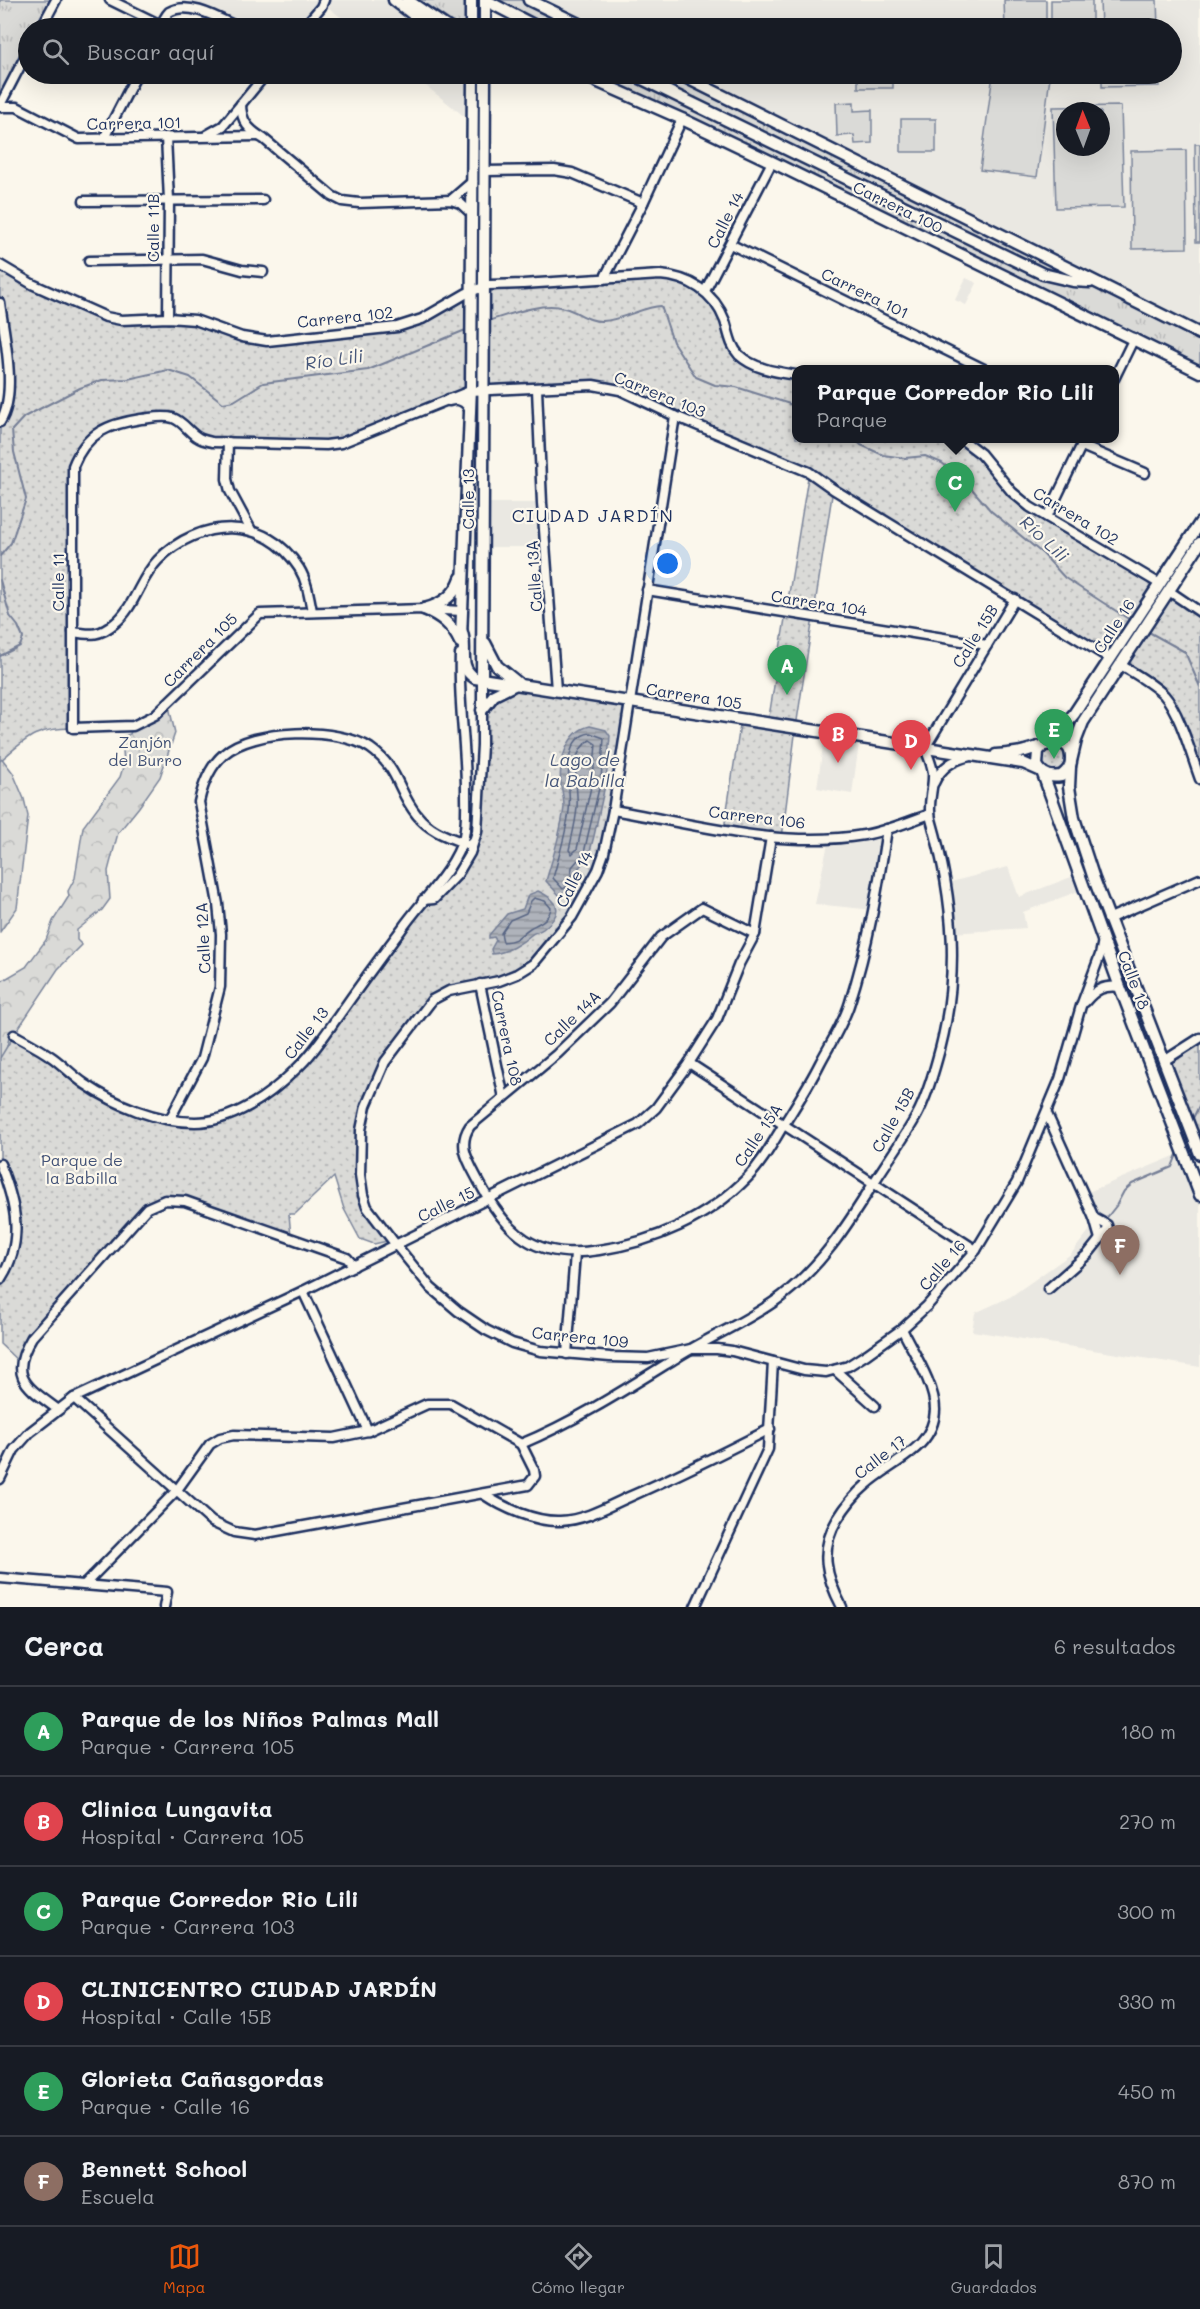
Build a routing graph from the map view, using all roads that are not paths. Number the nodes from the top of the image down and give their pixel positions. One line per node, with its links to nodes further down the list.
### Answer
1 (56, 0): 10 (street)
2 (110, 0): 11 (street)
3 (329, 0): 9 (street)
4 (394, 0): 15 (main road)
5 (407, 0): 16 (main road)
6 (471, 0): 17 (main road)
7 (485, 0): 18 (main road); 19 (main road)
8 (530, 0): 20 (main road)
9 (322, 4): 14 (street)
10 (46, 18)
11 (143, 18)
12 (164, 18): 13 (street)
13 (217, 18)
14 (311, 18)
15 (418, 18)
16 (433, 18)
17 (471, 18)
18 (484, 18)
19 (520, 18)
20 (567, 18)
21 (18, 70): 30 (street)
22 (132, 84): 39 (street)
23 (258, 84): 32 (street)
24 (470, 84): 31 (main road)
25 (472, 84): 31 (main road, Calle 13)
26 (485, 84): 41 (main road, Calle 13)
27 (603, 84): 35 (main road, Carrera 100)
28 (653, 84): 55 (main road)
29 (699, 84): 55 (main road, Carrera 100)
30 (8, 89): 33 (street); 34 (street)
31 (473, 96): 42 (main road, Calle 13)
32 (241, 104): 36 (street); 38 (street)
33 (0, 106): 34 (street, Carrera 101)
34 (16, 107): 39 (street, Carrera 101)
35 (682, 119): 40 (main road, Carrera 100); 47 (street)
36 (259, 136): 38 (street, Carrera 101); 45 (street)
37 (166, 137): 38 (street, Carrera 101); 39 (street, Carrera 101); 43 (street, Calle 11B)
38 (204, 137)
39 (104, 138)
40 (772, 162): 49 (street, Calle 14); 62 (main road, Carrera 100)
41 (485, 171): 47 (street); 56 (main road, Calle 13)
42 (472, 181): 45 (street); 48 (main road, Calle 13)
43 (169, 200): 44 (street); 46 (street); 50 (street, Calle 11B)
44 (263, 200)
45 (451, 200): 48 (street)
46 (84, 201)
47 (643, 203): 54 (street)
48 (472, 214): 57 (main road, Calle 13)
49 (730, 244): 58 (street, Calle 14); 63 (street, Carrera 101)
50 (168, 259): 51 (street); 53 (street); 60 (street, Calle 11B)
51 (89, 261)
52 (0, 265): 60 (street, Carrera 102)
53 (263, 272)
54 (604, 279): 56 (street, Carrera 102); 58 (street, Carrera 102)
55 (1096, 282): 61 (main road, Carrera 100)
56 (484, 286): 57 (street, Carrera 102); 67 (main road, Calle 13)
57 (472, 291): 60 (street, Carrera 102); 69 (main road, Calle 13)
58 (705, 291): 66 (street, Carrera 102)
59 (0, 303): 73 (street)
60 (168, 318)
61 (1200, 334)
62 (1134, 338): 64 (street); 65 (main road, Carrera 100)
63 (978, 365)
64 (1119, 369)
65 (1200, 372)
66 (792, 374)
67 (484, 389): 68 (street, Carrera 103); 69 (street, Carrera 103); 93 (main road, Calle 13)
68 (537, 389): 72 (street, Carrera 103); 103 (street, Calle 13A)
69 (471, 391): 70 (street, Carrera 103); 71 (main road, Calle 13)
70 (449, 400): 71 (main road); 75 (street, Carrera 103)
71 (470, 409): 84 (main road, Calle 13)
72 (675, 416): 86 (street, Calle 14); 88 (street, Carrera 103)
73 (0, 422)
74 (87, 441): 75 (street, Carrera 103); 95 (street, Calle 11)
75 (228, 442): 82 (street)
76 (967, 443): 80 (street, Carrera 102)
77 (1083, 443): 80 (street)
78 (1085, 443): 79 (street)
79 (1144, 473)
80 (1047, 517): 85 (street, Carrera 102)
81 (1200, 523): 85 (main road, Calle 16)
82 (251, 530): 90 (street); 95 (street)
83 (1200, 543): 87 (main road, Calle 16)
84 (463, 570): 89 (main road); 91 (main road, Calle 13)
85 (1160, 584): 99 (main road, Calle 16)
86 (647, 590): 98 (street, Carrera 104); 104 (street, Calle 14)
87 (1169, 591): 92 (street); 100 (main road, Calle 16)
88 (1016, 599): 98 (street, Calle 15B); 99 (street, Carrera 103)
89 (424, 609): 90 (street, Carrera 105); 91 (street, Carrera 105); 97 (main road)
90 (312, 611): 106 (street, Carrera 105)
91 (462, 611): 93 (main road); 94 (main road, Calle 13)
92 (1200, 612)
93 (482, 618): 96 (main road, Calle 13)
94 (461, 630): 97 (main road, Calle 13); 101 (main road)
95 (72, 632): 106 (street, Calle 11)
96 (483, 639): 101 (main road, Calle 13); 102 (main road)
97 (460, 642): 118 (street, Calle 13)
98 (987, 645): 108 (street, Calle 15B)
99 (1111, 658): 107 (main road, Calle 16)
100 (1121, 665): 110 (main road, Calle 16); 112 (street)
101 (482, 680): 102 (main road, Carrera 105); 105 (street, Calle 13)
102 (521, 684): 103 (main road, Carrera 105); 105 (main road)
103 (556, 690): 104 (main road, Carrera 105)
104 (631, 701): 108 (main road, Carrera 105); 114 (street, Calle 14)
105 (482, 710): 119 (street, Calle 13)
106 (73, 728)
107 (1047, 744): 109 (main road, Carrera 105); 110 (main road); 111 (main road)
108 (925, 748): 109 (main road, Carrera 105); 113 (street, Calle 15B)
109 (972, 755): 111 (main road, Carrera 105); 113 (street, Calle 15B)
110 (1070, 764): 111 (main road); 122 (main road, Calle 18)
111 (1041, 772): 124 (main road, Calle 18)
112 (1200, 778)
113 (933, 786): 115 (street, Calle 15B)
114 (613, 810): 117 (street, Carrera 106); 125 (street, Calle 14)
115 (930, 814): 116 (street, Carrera 106); 138 (street, Calle 15B)
116 (887, 829): 117 (street, Carrera 106); 135 (street, Calle 15A)
117 (771, 837): 123 (street, Calle 15)
118 (462, 842): 119 (street); 121 (street, Calle 13); 134 (street, Calle 12A)
119 (472, 846): 121 (street, Calle 13)
120 (1200, 879): 122 (street)
121 (423, 900): 134 (street, Calle 13)
122 (1108, 919): 130 (main road, Calle 18)
123 (755, 934): 131 (street, Calle 15); 132 (street, Calle 14A)
124 (1103, 940): 126 (main road, Calle 18); 127 (street, Calle 16)
125 (480, 984): 132 (street, Carrera 108); 142 (street, Calle 14)
126 (1120, 987): 127 (street); 139 (main road, Calle 18)
127 (1081, 1006): 133 (street, Calle 16)
128 (14, 1035): 134 (street)
129 (1200, 1038): 130 (street)
130 (1164, 1061): 136 (main road, Calle 18)
131 (689, 1063): 135 (street); 140 (street, Calle 15)
132 (504, 1098): 140 (street, Calle 14A)
133 (1047, 1114): 141 (street); 143 (street, Calle 16)
134 (170, 1119)
135 (783, 1126): 138 (street); 144 (street, Calle 15A)
136 (1200, 1154)
137 (0, 1164): 146 (street)
138 (874, 1183): 143 (street); 150 (street, Calle 15B)
139 (1200, 1195)
140 (489, 1200): 142 (street, Calle 15); 144 (street, Calle 15A)
141 (1097, 1228): 141 (street); 147 (street)
142 (396, 1245): 145 (street, Calle 15); 151 (street, Carrera 109)
143 (976, 1250): 149 (street, Calle 16)
144 (575, 1254): 151 (street)
145 (354, 1266): 148 (street, Calle 15); 156 (street)
146 (0, 1280)
147 (1048, 1289)
148 (303, 1291): 154 (street, Calle 15); 158 (street)
149 (902, 1329): 153 (street, Calle 16); 165 (street, Calle 17)
150 (691, 1349): 151 (street, Carrera 109); 152 (street, Calle 16); 159 (street)
151 (567, 1354)
152 (773, 1362): 153 (street, Calle 16); 157 (street)
153 (835, 1370): 155 (street)
154 (74, 1398): 156 (street, Calle 15); 161 (street)
155 (875, 1406)
156 (57, 1409): 160 (street, Calle 15)
157 (770, 1430): 162 (street); 167 (street)
158 (368, 1431): 159 (street); 161 (street)
159 (521, 1444): 162 (street)
160 (0, 1479)
161 (177, 1490): 162 (street); 164 (street)
162 (483, 1494)
163 (0, 1578): 164 (street)
164 (84, 1585): 166 (street)
165 (841, 1606)
166 (164, 1607)
167 (695, 1607)

